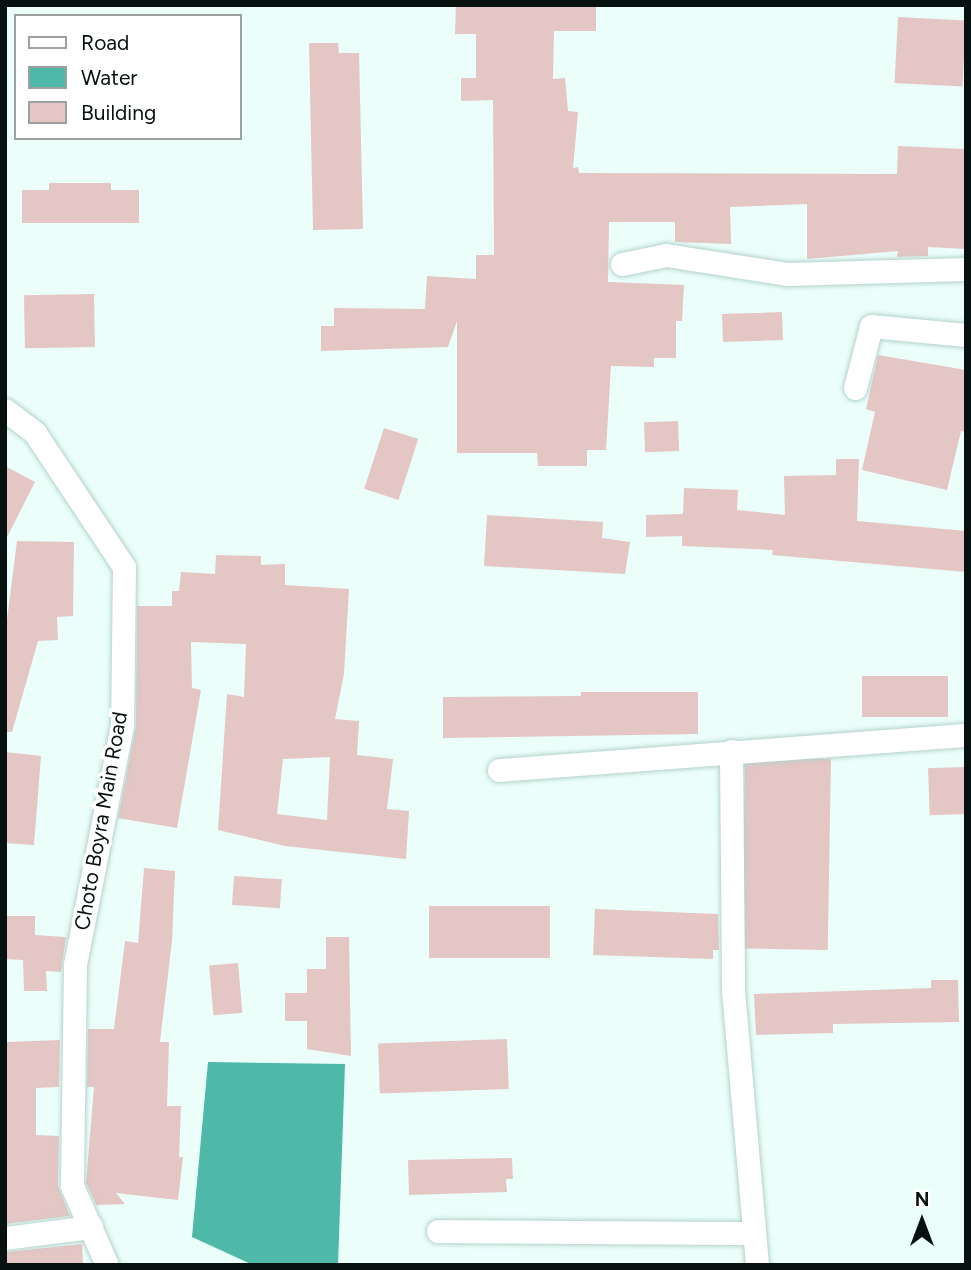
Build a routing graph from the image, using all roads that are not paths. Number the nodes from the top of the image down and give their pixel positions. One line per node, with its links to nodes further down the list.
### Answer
1 (622, 264): 2 (street)
2 (966, 269)
3 (966, 335): 4 (street)
4 (855, 388)
5 (5, 410): 9 (street, Choto Boyra Main Road)
6 (966, 735): 7 (street)
7 (731, 751): 8 (street); 11 (street)
8 (499, 770)
9 (91, 1227): 12 (street); 13 (street, Choto Boyra Main Road)
10 (438, 1231): 11 (street)
11 (754, 1233): 14 (street)
12 (5, 1238)
13 (107, 1265)
14 (757, 1265)

